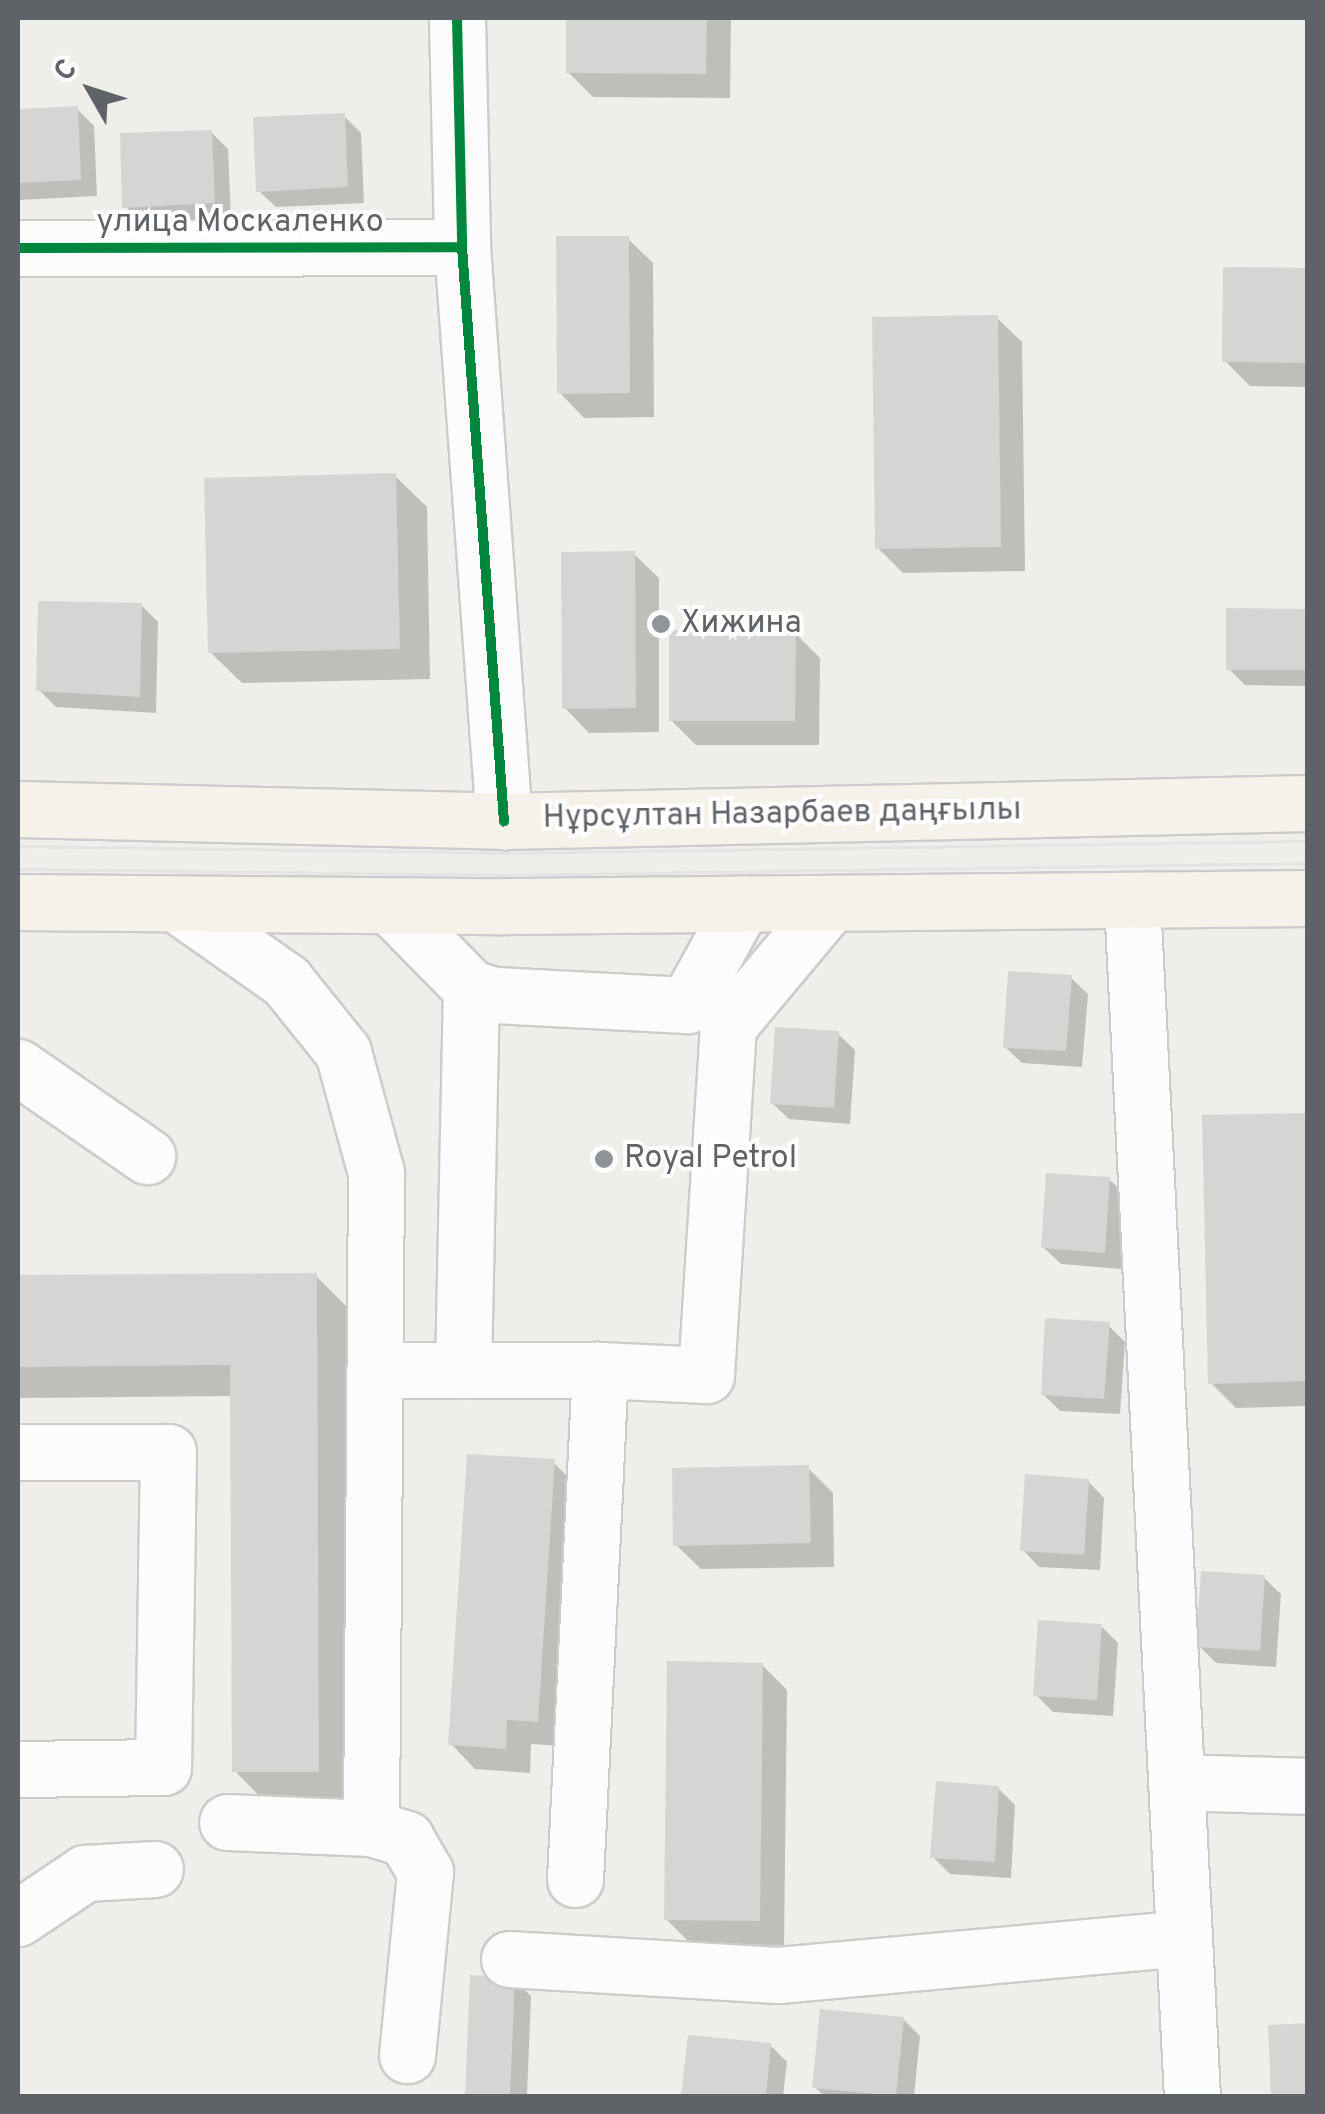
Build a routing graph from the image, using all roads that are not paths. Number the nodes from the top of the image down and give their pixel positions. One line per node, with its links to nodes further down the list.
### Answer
1 (457, 18): 3 (street)
2 (18, 248): 3 (street, улица Москаленко)
3 (462, 248): 6 (street)
4 (1308, 803): 6 (main road, Нұрсұлтан Назарбаев даңғылы)
5 (18, 810): 6 (main road, Нұрсұлтан Назарбаев даңғылы)
6 (504, 821)
7 (1308, 898): 8 (main road)
8 (1132, 901): 11 (main road); 23 (street)
9 (18, 902): 12 (main road)
10 (743, 903): 11 (main road); 13 (main road); 15 (street)
11 (830, 904): 15 (street)
12 (180, 906): 13 (main road); 18 (street)
13 (390, 906): 14 (street)
14 (470, 988): 15 (street); 19 (street)
15 (707, 1016): 20 (street)
16 (18, 1067): 17 (street)
17 (147, 1156)
18 (377, 1370): 19 (street); 26 (street)
19 (464, 1370): 20 (street)
20 (600, 1370): 28 (street)
21 (18, 1452): 22 (street)
22 (18, 1770)
23 (1176, 1782): 24 (street); 30 (street)
24 (1308, 1786)
25 (227, 1822): 26 (street)
26 (371, 1828): 32 (street)
27 (155, 1869): 29 (street)
28 (575, 1879)
29 (18, 1918)
30 (1184, 1938): 31 (street); 33 (street)
31 (509, 1959)
32 (407, 2054)
33 (1192, 2096)

